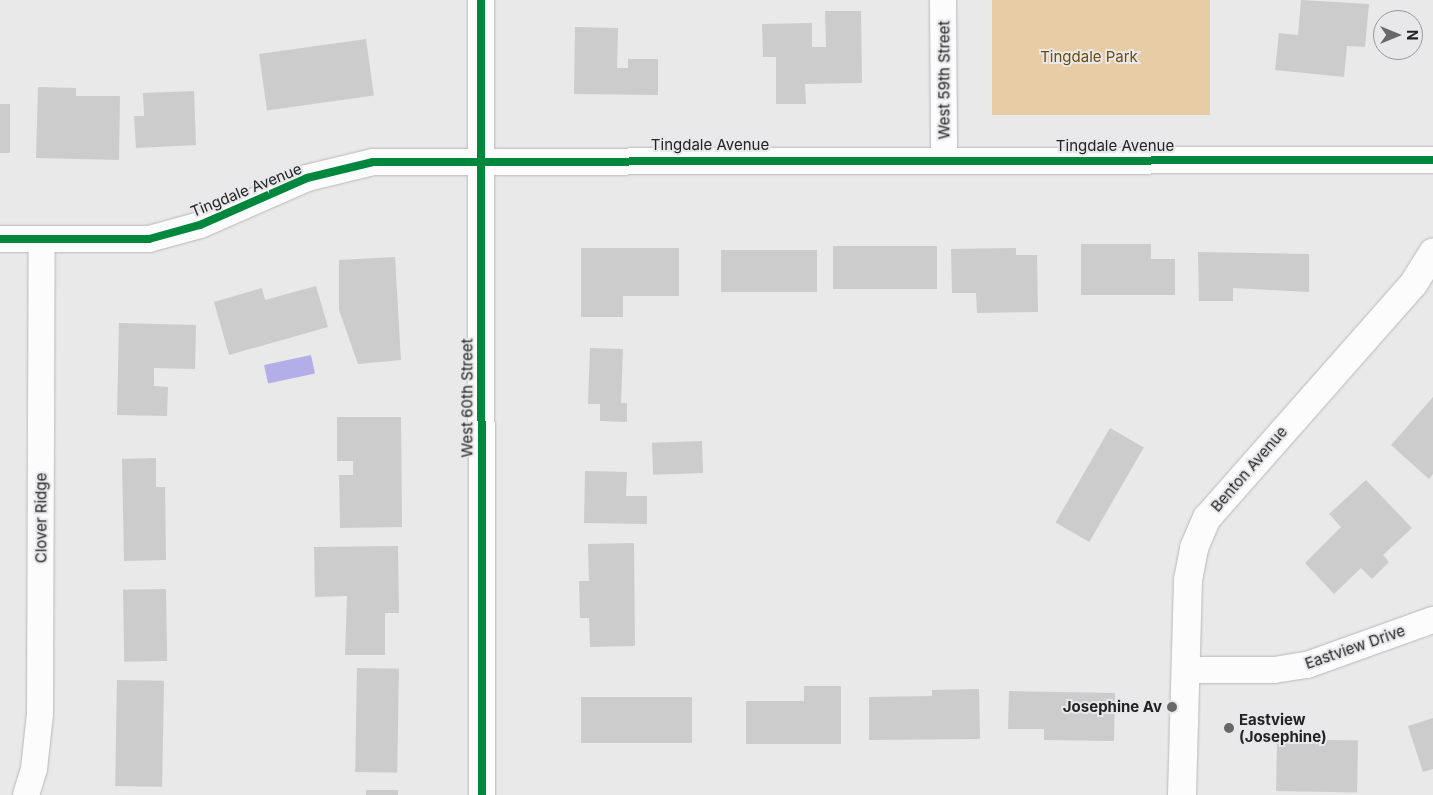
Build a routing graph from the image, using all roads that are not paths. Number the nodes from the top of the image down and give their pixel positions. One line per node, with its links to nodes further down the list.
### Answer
1 (480, 0): 3 (street, West 60th Street)
2 (943, 0): 4 (street, West 59th Street)
3 (480, 159): 4 (street, Tingdale Avenue); 7 (street, Tingdale Avenue); 12 (street, West 60th Street)
4 (944, 159): 5 (street, Tingdale Avenue)
5 (1433, 160)
6 (0, 239): 7 (street, Tingdale Avenue)
7 (42, 239): 11 (street, Clover Ridge)
8 (1433, 253): 10 (street, Benton Avenue)
9 (1433, 620): 10 (street, Eastview Drive)
10 (1186, 670): 13 (street, Benton Avenue)
11 (26, 795)
12 (482, 795)
13 (1182, 795)

